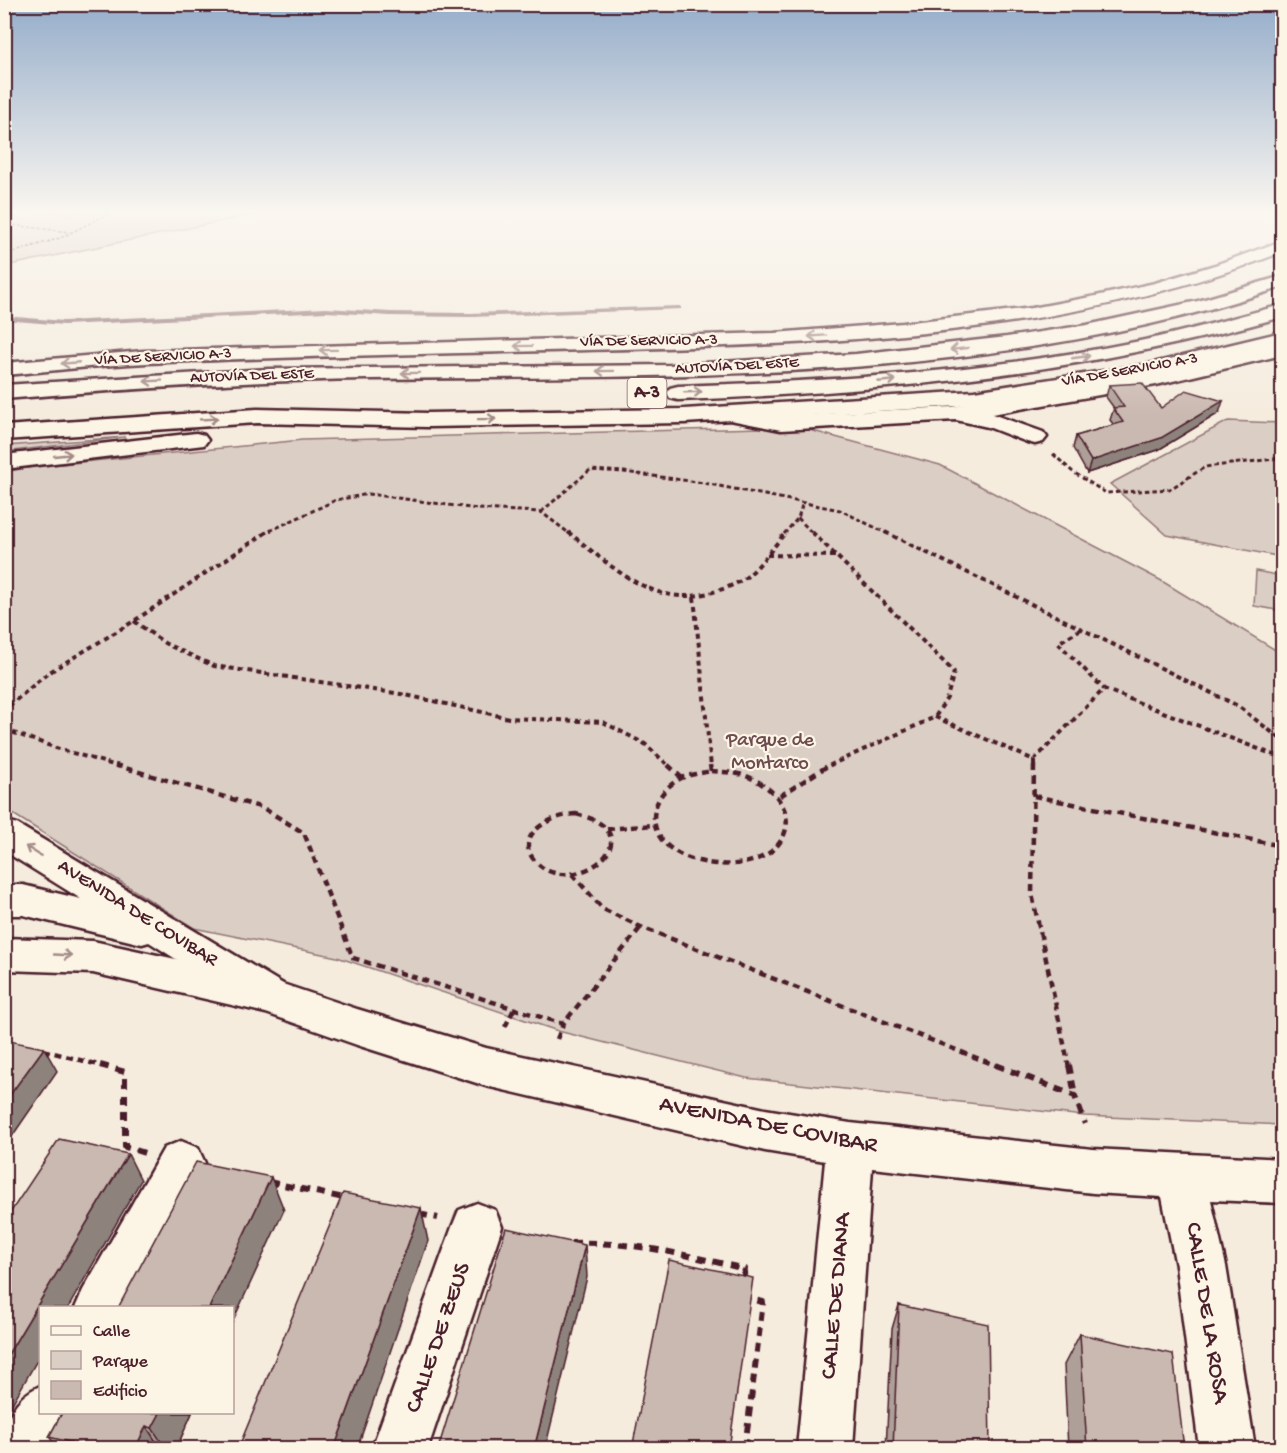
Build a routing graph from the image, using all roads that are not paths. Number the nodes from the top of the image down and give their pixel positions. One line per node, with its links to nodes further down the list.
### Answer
1 (1180, 280): 5 (main road, VÍA DE SERVICIO A-3, one-way to 5)
2 (1282, 281): 6 (main road, AUTOVÍA DEL ESTE / A-3, one-way to 6)
3 (1282, 311): 7 (main road, AUTOVÍA DEL ESTE / A-3, one-way to 3)
4 (1281, 348): 9 (main road); 11 (main road, VÍA DE SERVICIO A-3)
5 (4, 369)
6 (4, 392)
7 (655, 393)
8 (359, 394): 10 (main road, AUTOVÍA DEL ESTE)
9 (1059, 394): 12 (main road); 12 (main road)
10 (4, 408)
11 (733, 414): 12 (main road); 13 (main road, VÍA DE SERVICIO A-3, one-way to 11)
12 (952, 414)
13 (428, 420): 14 (main road, VÍA DE SERVICIO A-3, one-way to 13); 15 (main road, one-way to 13)
14 (4, 433)
15 (4, 462)
16 (4, 833): 18 (main road, AVENIDA DE COVIBAR, one-way to 16)
17 (4, 900): 18 (main road)
18 (173, 936): 20 (main road, AVENIDA DE COVIBAR)
19 (4, 954): 20 (main road, AVENIDA DE COVIBAR, one-way to 20)
20 (268, 996): 21 (main road, AVENIDA DE COVIBAR)
21 (850, 1144): 23 (main road, AVENIDA DE COVIBAR); 30 (main road, CALLE DE DIANA)
22 (181, 1163): 26 (main road)
23 (1182, 1178): 24 (main road, AVENIDA DE COVIBAR); 31 (main road, CALLE DE LA ROSA)
24 (1282, 1181)
25 (477, 1227): 29 (main road, CALLE DE ZEUS)
26 (102, 1306)
27 (43, 1414): 28 (main road)
28 (24, 1449)
29 (400, 1449)
30 (825, 1449)
31 (1227, 1449)

